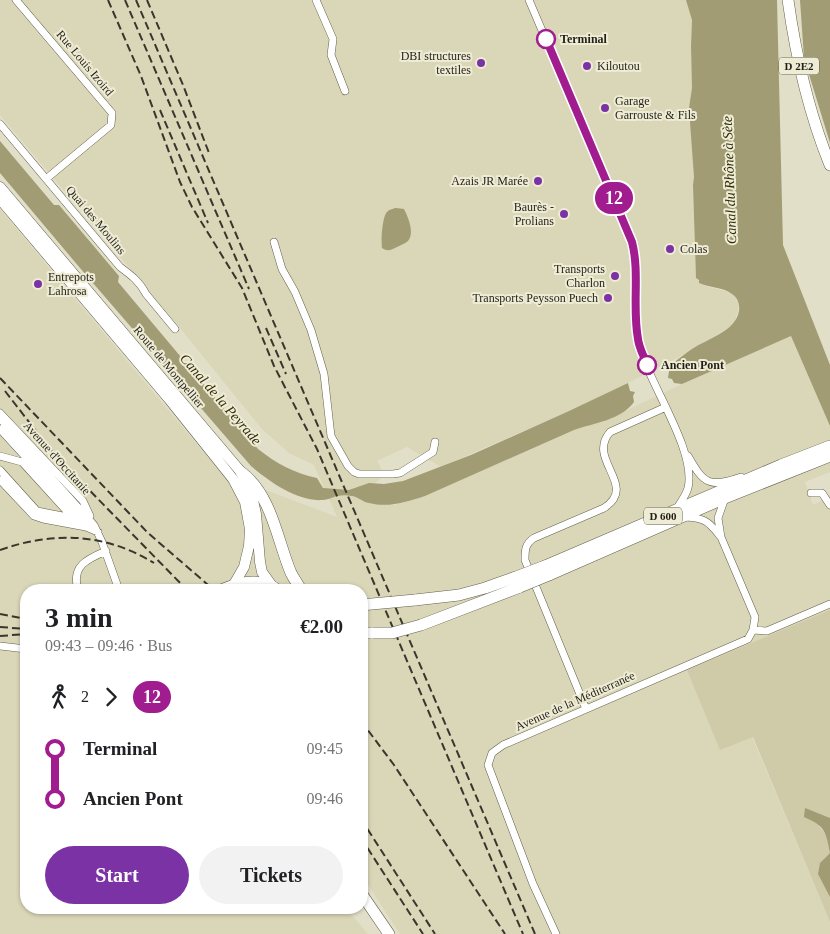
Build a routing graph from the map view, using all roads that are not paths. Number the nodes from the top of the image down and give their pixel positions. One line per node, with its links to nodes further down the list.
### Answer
1 (16, 0): 8 (street, Rue Louis Izoird)
2 (316, 0): 5 (street)
3 (529, 0): 13 (street)
4 (788, 0): 7 (main road, D 2E2)
5 (345, 91)
6 (0, 124): 8 (street, Quai des Moulins)
7 (830, 165)
8 (46, 179): 12 (street, Quai des Moulins)
9 (0, 187): 23 (main road, Route de Montpellier)
10 (0, 198): 37 (main road, Route de Montpellier)
11 (274, 242): 17 (street)
12 (174, 329)
13 (666, 407): 18 (street); 48 (street)
14 (0, 413): 30 (street, Avenue d'Occitanie)
15 (0, 418): 30 (street, Avenue d'Occitanie)
16 (0, 429): 30 (street, Avenue d'Occitanie)
17 (435, 442)
18 (682, 447): 21 (street); 28 (street)
19 (829, 449): 21 (main road, D 600); 26 (main road, D 600)
20 (0, 456): 29 (street)
21 (781, 465): 28 (main road, D 600)
22 (0, 470): 29 (street)
23 (241, 472): 40 (main road, Route de Montpellier); 41 (main road)
24 (0, 480): 31 (street)
25 (811, 493): 27 (street)
26 (725, 498): 28 (main road, D 600); 32 (street)
27 (830, 505)
28 (680, 514): 32 (street); 34 (main road, D 600, bridge)
29 (73, 518): 30 (street)
30 (92, 521): 31 (street, Avenue d'Occitanie)
31 (98, 532): 33 (street, Avenue d'Occitanie)
32 (721, 537): 44 (street)
33 (106, 551): 35 (street); 36 (street, Avenue d'Occitanie)
34 (518, 582): 42 (main road, D 600, bridge); 45 (main road, D 600, bridge)
35 (76, 584)
36 (117, 584)
37 (229, 584)
38 (240, 584): 39 (main road)
39 (264, 584)
40 (272, 584)
41 (298, 584)
42 (368, 604)
43 (830, 604): 44 (street)
44 (753, 630): 48 (street, Avenue de la Méditerranée)
45 (368, 633)
46 (0, 646): 47 (street)
47 (20, 648)
48 (586, 708): 51 (street, Avenue de la Méditerranée)
49 (368, 903): 50 (main road)
50 (389, 934)
51 (556, 934)

